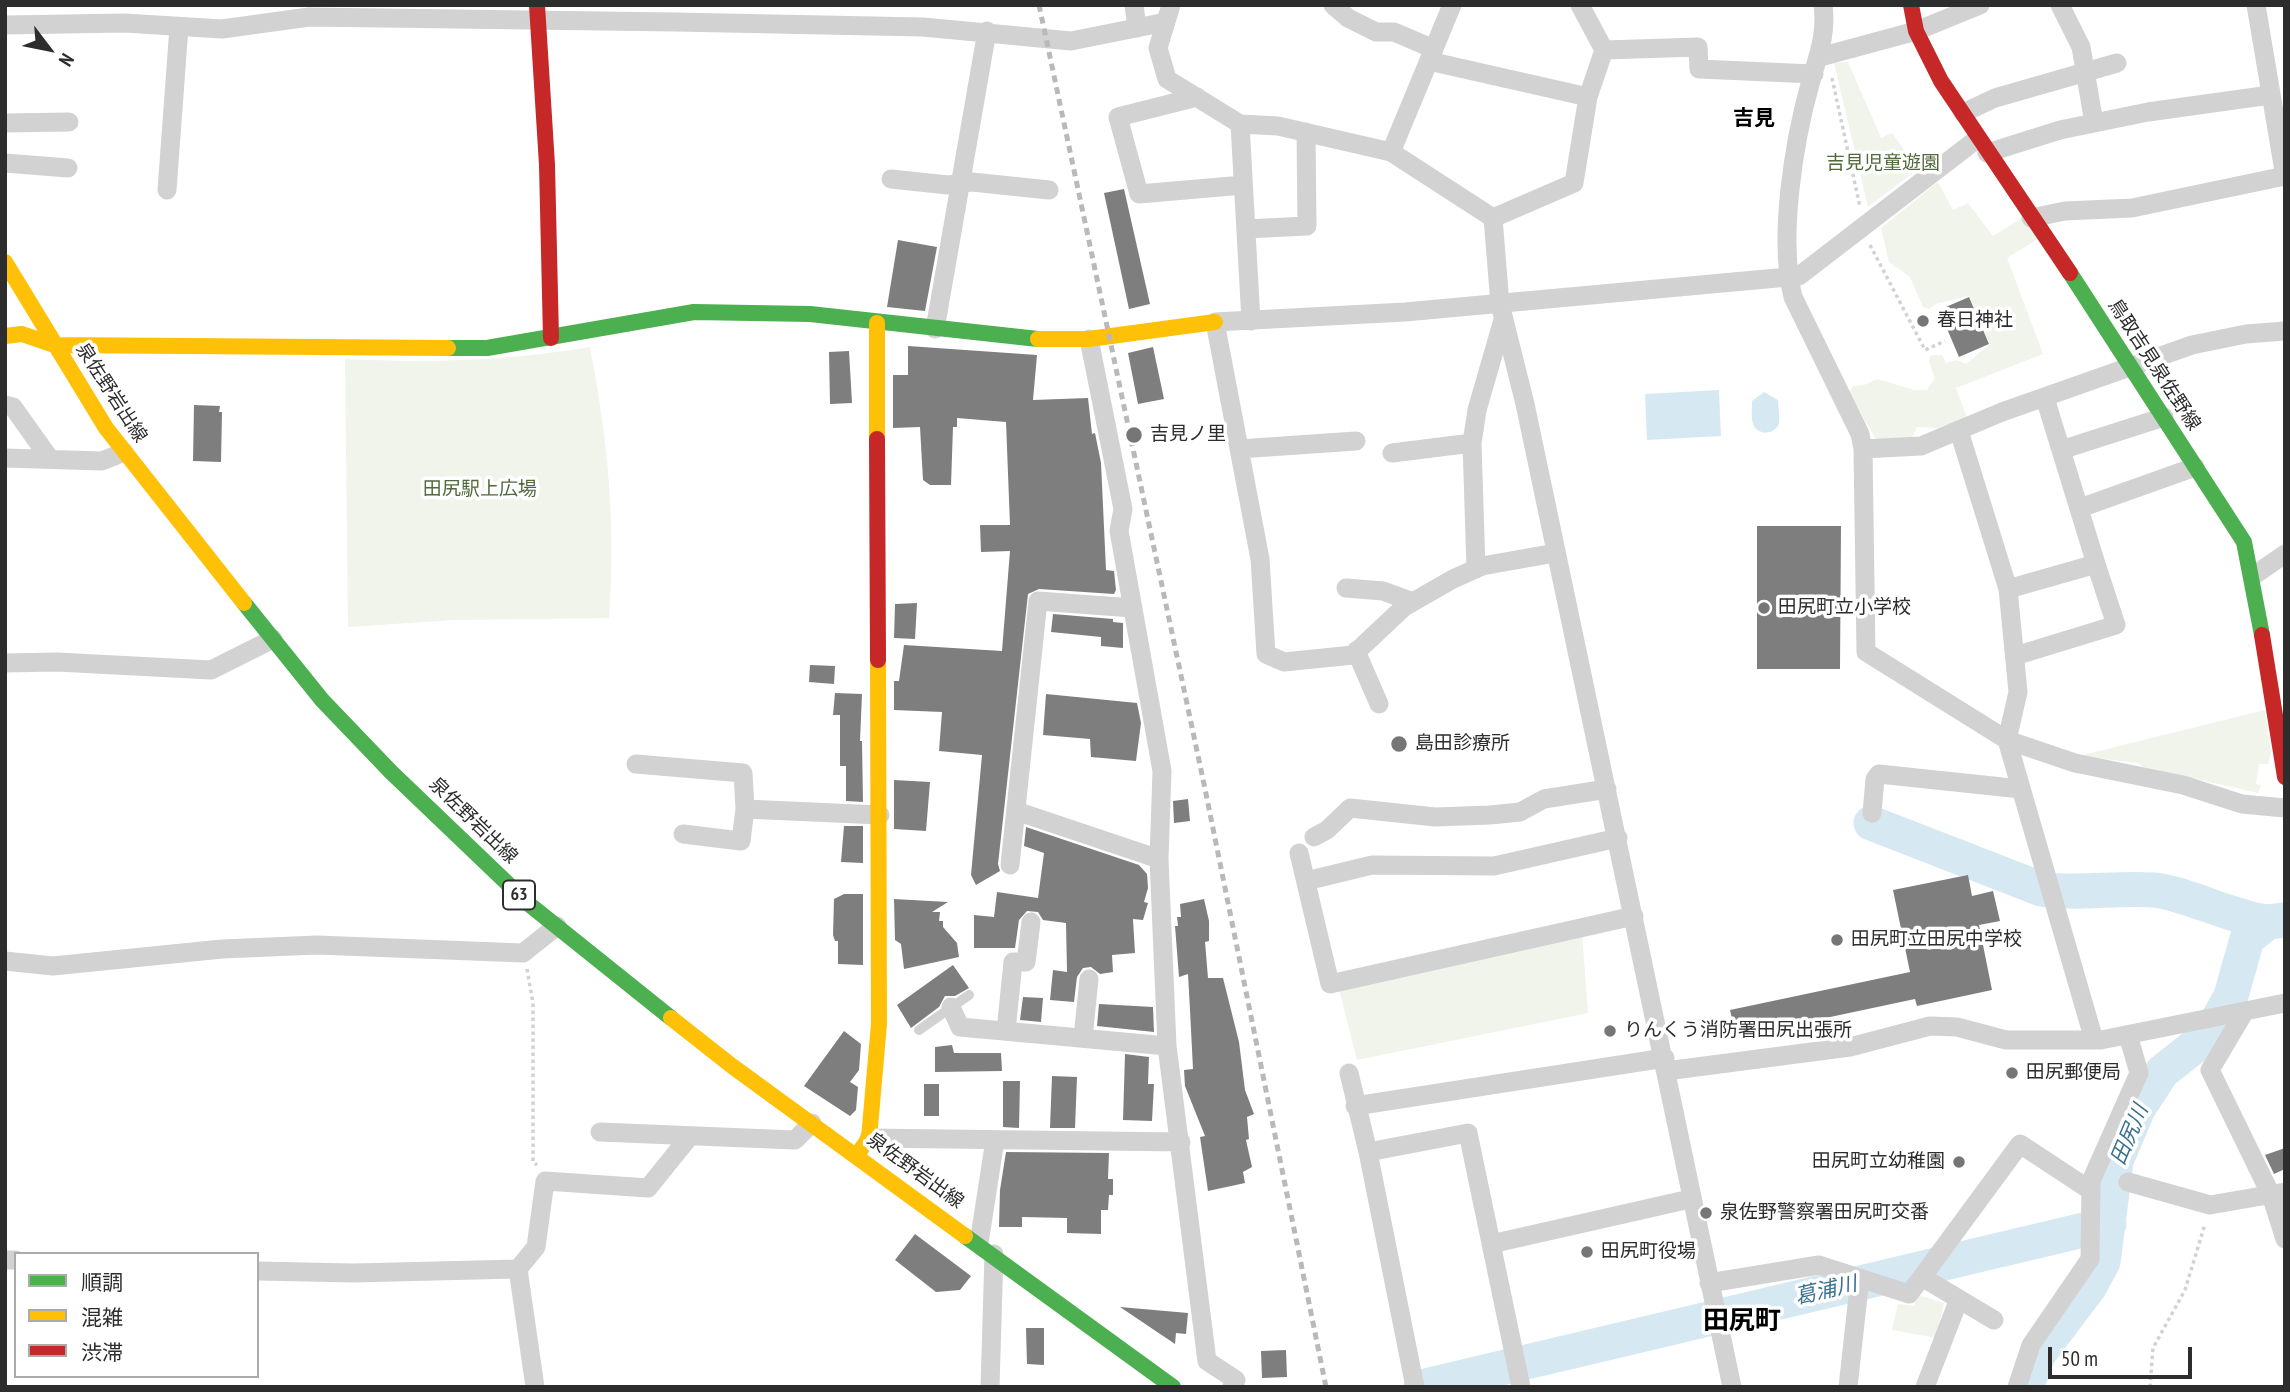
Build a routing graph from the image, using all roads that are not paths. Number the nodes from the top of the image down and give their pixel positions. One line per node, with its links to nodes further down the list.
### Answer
1 (1134, 5): 14 (street)
2 (1333, 5): 18 (street)
3 (1452, 5): 18 (street)
4 (1580, 5): 17 (street)
5 (1823, 5): 19 (street)
6 (1911, 5): 16 (main road, 鳥取吉見泉佐野線)
7 (1980, 5): 16 (street)
8 (2060, 5): 21 (street)
9 (2256, 5): 22 (street)
10 (537, 14): 13 (street); 15 (street); 53 (main road)
11 (1168, 14): 14 (street); 23 (street)
12 (5, 25): 13 (street)
13 (179, 27): 39 (street)
14 (1136, 28): 15 (street)
15 (987, 31): 37 (street)
16 (1916, 31): 19 (street); 25 (main road, 鳥取吉見泉佐野線)
17 (1604, 50): 19 (street); 24 (street)
18 (1432, 55): 24 (street); 32 (street)
19 (1821, 62): 45 (street)
20 (2117, 63): 21 (street)
21 (2085, 70): 25 (street); 28 (street)
22 (2270, 95): 28 (street); 35 (street)
23 (1196, 97): 29 (street); 38 (street)
24 (1588, 97): 41 (street)
25 (1963, 113): 31 (main road, 鳥取吉見泉佐野線)
26 (69, 122): 27 (street)
27 (5, 123)
28 (2094, 123): 31 (street)
29 (1240, 124): 30 (street); 38 (street)
30 (1306, 132): 32 (street); 43 (street)
31 (1982, 146): 42 (main road, 鳥取吉見泉佐野線); 45 (street)
32 (1391, 152): 41 (street)
33 (5, 163): 34 (street)
34 (68, 168)
35 (2285, 176): 42 (street)
36 (891, 179): 37 (street)
37 (958, 184): 40 (street); 50 (street)
38 (1243, 186): 43 (street)
39 (167, 190)
40 (1049, 190)
41 (1493, 218): 46 (street)
42 (2031, 218): 56 (main road, 鳥取吉見泉佐野線)
43 (1246, 229): 47 (street)
44 (5, 262): 55 (main road, 泉佐野岩出線 / 63)
45 (1788, 277): 46 (street); 64 (street)
46 (1502, 311): 47 (street); 62 (street); 72 (street)
47 (1251, 321): 48 (street)
48 (1215, 322): 54 (main road); 63 (street)
49 (877, 323): 50 (main road); 53 (main road); 95 (main road)
50 (935, 329): 54 (main road)
51 (2285, 331): 56 (street)
52 (5, 336): 55 (main road)
53 (551, 338): 55 (main road)
54 (1089, 339): 80 (street)
55 (54, 345): 66 (main road, 泉佐野岩出線 / 63)
56 (2132, 366): 57 (street); 59 (main road, 鳥取吉見泉佐野線)
57 (2045, 398): 60 (street); 65 (street)
58 (5, 405): 69 (street)
59 (2164, 417): 65 (street); 70 (main road, 鳥取吉見泉佐野線)
60 (1959, 430): 64 (street); 78 (street)
61 (1356, 441): 63 (street)
62 (1472, 443): 67 (street); 75 (street)
63 (1239, 449): 82 (street)
64 (1863, 449): 86 (street)
65 (2061, 450): 71 (street)
66 (124, 452): 69 (street); 81 (main road, 泉佐野岩出線 / 63)
67 (1392, 453)
68 (5, 458): 69 (street)
69 (50, 459)
70 (2195, 467): 71 (street); 76 (main road, 鳥取吉見泉佐野線)
71 (2080, 508): 74 (street)
72 (1555, 553): 75 (street); 89 (street)
73 (2285, 554): 76 (street)
74 (2096, 564): 78 (street); 83 (street)
75 (1476, 569): 79 (street)
76 (2253, 576): 88 (main road, 鳥取吉見泉佐野線)
77 (1346, 588): 79 (street)
78 (2008, 589): 83 (street)
79 (1413, 602): 82 (street)
80 (1133, 608): 93 (street); 100 (street)
81 (273, 639): 84 (street); 105 (main road, 泉佐野岩出線 / 63)
82 (1356, 651): 85 (street)
83 (2015, 656): 86 (street)
84 (5, 663)
85 (1379, 704)
86 (2007, 740): 90 (street); 92 (street)
87 (636, 764): 91 (street)
88 (2285, 777)
89 (1607, 789): 97 (street); 98 (street)
90 (2021, 789): 94 (street); 116 (street)
91 (746, 808): 95 (street); 96 (street)
92 (2285, 808)
93 (1016, 811): 100 (street); 101 (street)
94 (1872, 813)
95 (880, 816): 124 (main road)
96 (684, 834)
97 (1314, 837)
98 (1618, 838): 102 (street); 103 (street)
99 (1299, 853): 102 (street)
100 (1159, 859): 117 (street)
101 (1010, 865)
102 (1306, 881): 103 (street)
103 (1634, 916): 118 (street)
104 (1031, 922): 113 (street)
105 (557, 926): 106 (street); 121 (main road, 泉佐野岩出線 / 63)
106 (5, 961)
107 (1089, 979): 115 (street)
108 (969, 995): 110 (lane)
109 (2285, 1003): 111 (street)
110 (951, 1007): 112 (lane); 113 (street)
111 (2245, 1011): 114 (street); 131 (street)
112 (919, 1030)
113 (1006, 1031): 115 (street)
114 (2128, 1035): 116 (street); 130 (street)
115 (1083, 1038): 117 (street)
116 (2094, 1040): 118 (street)
117 (1167, 1046): 126 (street)
118 (1665, 1064): 120 (street); 132 (street)
119 (1349, 1073): 120 (street)
120 (1355, 1106): 127 (street)
121 (812, 1123): 123 (street); 128 (main road, 泉佐野岩出線 / 63)
122 (600, 1132): 123 (street)
123 (690, 1136): 136 (street)
124 (869, 1138): 125 (street); 128 (main road)
125 (995, 1140): 126 (street); 135 (street)
126 (1181, 1142): 146 (street)
127 (1368, 1152): 134 (street); 147 (street)
128 (857, 1155): 135 (main road, 泉佐野岩出線 / 63)
129 (2128, 1182): 131 (street)
130 (2090, 1190): 138 (street); 152 (street)
131 (2278, 1194): 133 (street)
132 (1690, 1199): 134 (street); 140 (street)
133 (2285, 1238)
134 (1491, 1244): 148 (street)
135 (987, 1248): 144 (street); 145 (main road, 泉佐野岩出線 / 63)
136 (517, 1269): 137 (street); 143 (street)
137 (259, 1271)
138 (1922, 1277): 139 (street); 141 (street)
139 (1860, 1278): 140 (street); 150 (street)
140 (1709, 1283): 149 (street)
141 (1959, 1299): 142 (street); 151 (street)
142 (1994, 1320)
143 (535, 1387)
144 (990, 1387)
145 (1173, 1387)
146 (1232, 1387)
147 (1415, 1387)
148 (1521, 1387)
149 (1732, 1387)
150 (1848, 1387)
151 (1925, 1387)
152 (2017, 1387)

